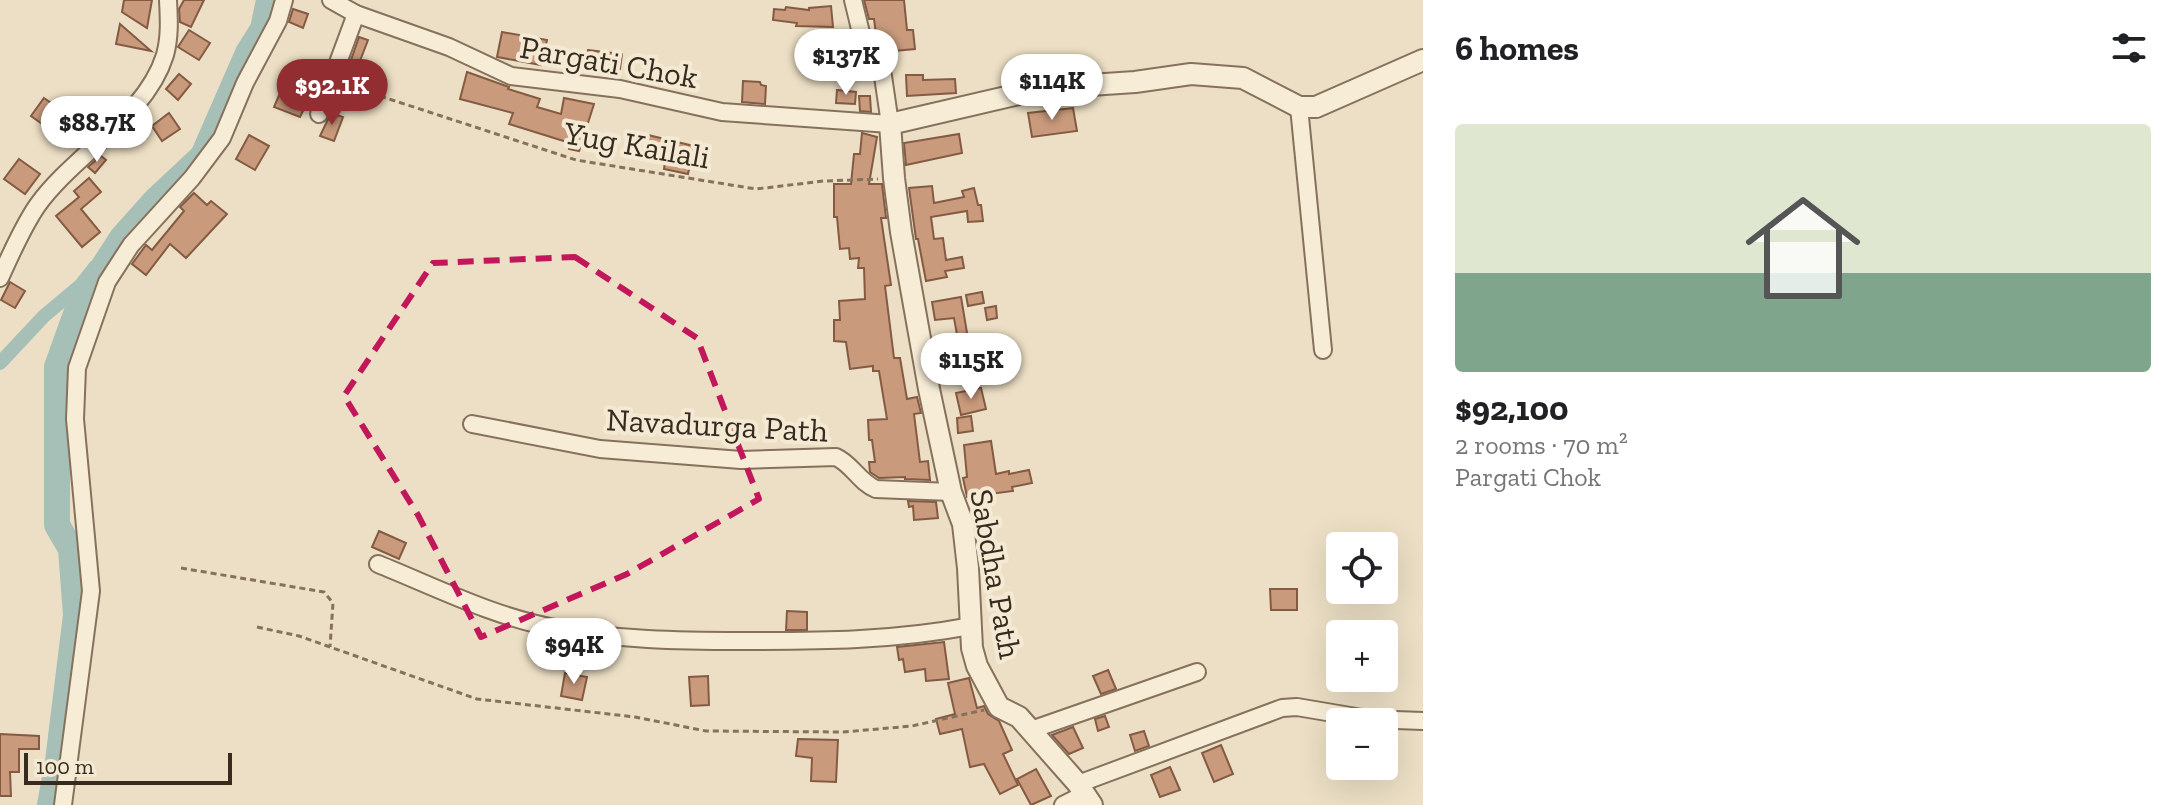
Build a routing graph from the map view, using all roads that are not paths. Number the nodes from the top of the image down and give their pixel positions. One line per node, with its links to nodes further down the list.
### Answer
1 (168, 0): 10 (street)
2 (284, 0): 20 (street)
3 (331, 0): 5 (street, Pargati Chok)
4 (853, 0): 9 (street)
5 (356, 14): 8 (street); 9 (street, Pargati Chok)
6 (1423, 60): 7 (street)
7 (1299, 107): 9 (street); 11 (street)
8 (319, 114)
9 (890, 124): 13 (street, Sabdha Path)
10 (2, 268)
11 (1323, 350)
12 (472, 424): 13 (street, Navadurga Path)
13 (951, 492): 15 (street, Sabdha Path)
14 (378, 564): 15 (street)
15 (971, 626): 18 (street, Sabdha Path)
16 (1197, 672): 18 (street)
17 (1423, 721): 19 (street)
18 (1031, 730): 19 (street, Sabdha Path)
19 (1085, 794): 21 (street)
20 (63, 805)
21 (1063, 805)

